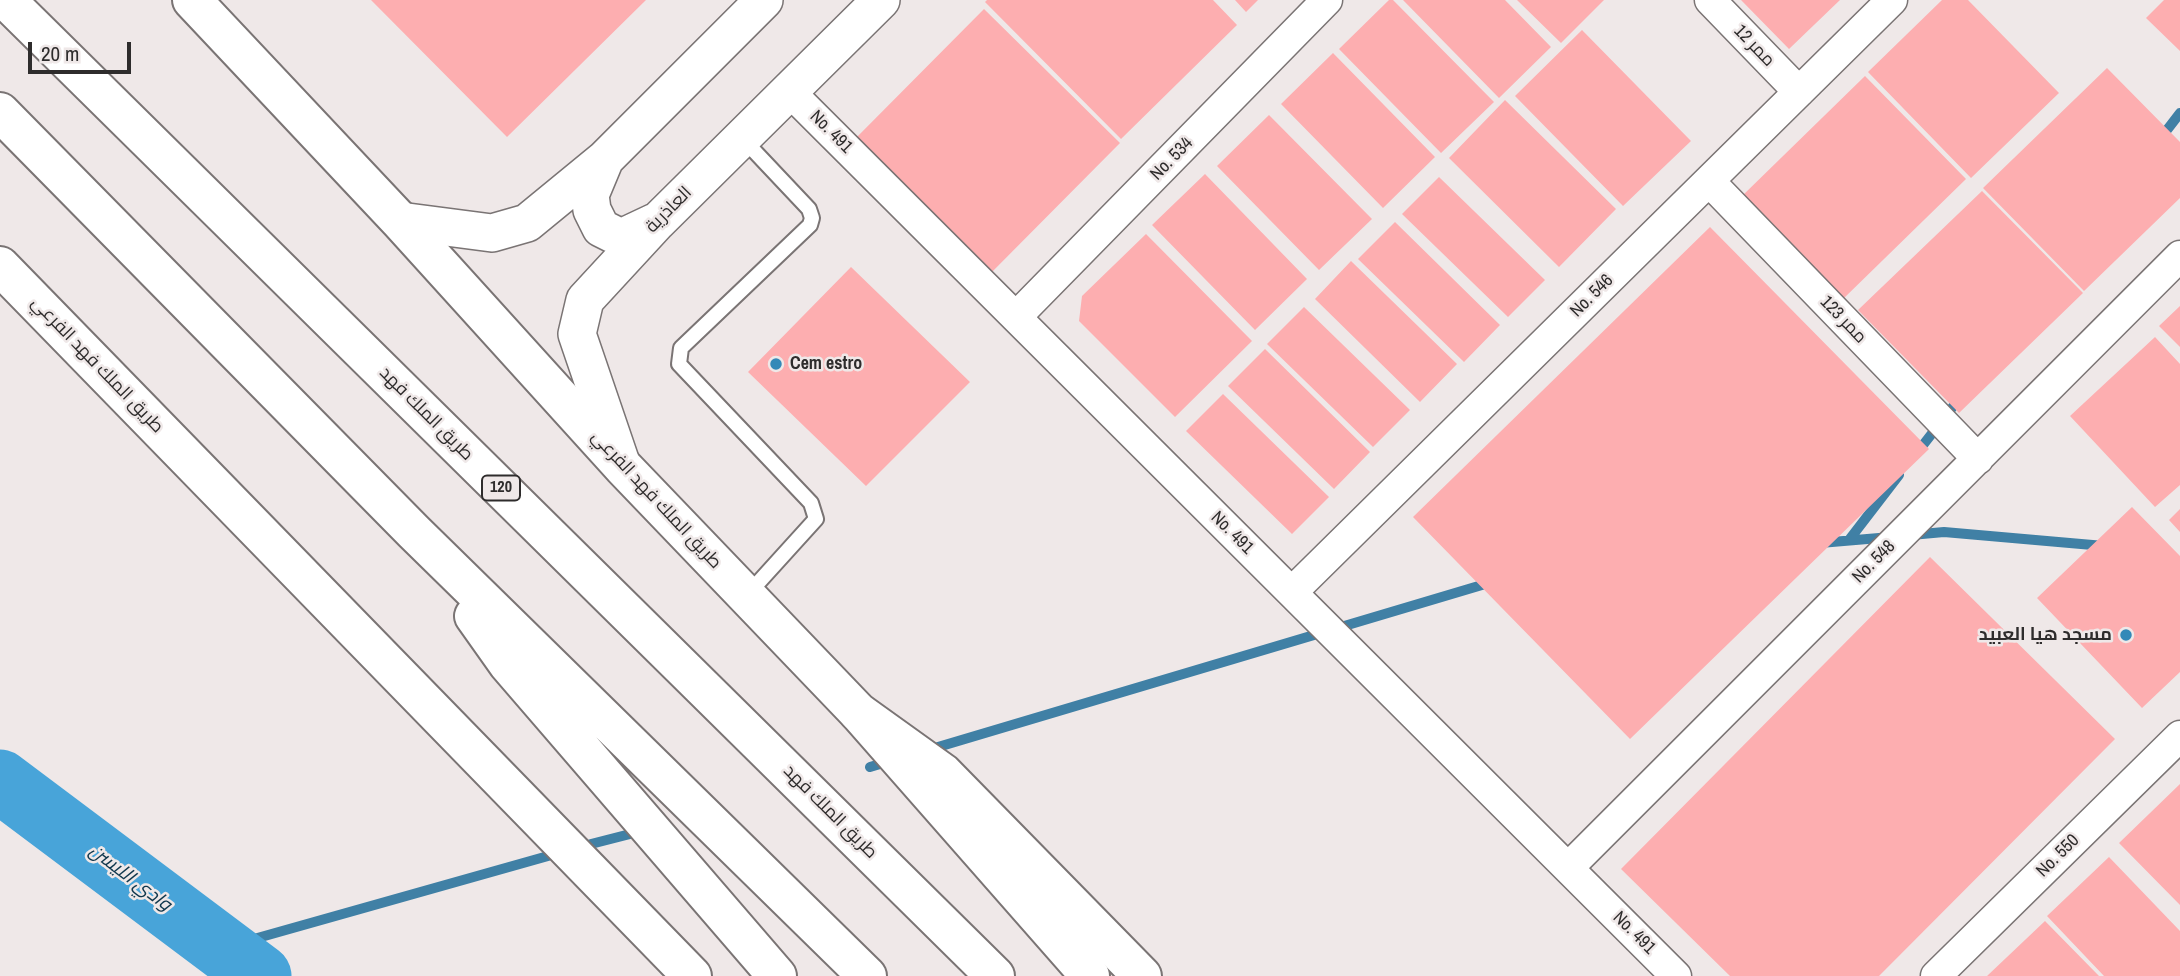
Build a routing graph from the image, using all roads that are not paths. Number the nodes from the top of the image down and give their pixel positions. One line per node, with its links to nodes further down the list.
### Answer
1 (6, 0): 30 (main road, طريق الملك فهد / 120)
2 (192, 0): 14 (main road, طريق الملك فهد الفرعي)
3 (764, 0): 12 (street)
4 (881, 0): 8 (street, العاذرية)
5 (1327, 0): 18 (street, No. 534)
6 (1710, 0): 9 (street, ممر 12)
7 (1892, 0): 9 (street, No. 546)
8 (788, 90): 11 (street, العاذرية); 18 (street, No. 491)
9 (1799, 92): 13 (street, No. 546)
10 (0, 112): 21 (main road)
11 (742, 138): 15 (street, العاذرية); 23 (lane)
12 (605, 159): 14 (street); 15 (street)
13 (1709, 181): 19 (street, ممر 123); 22 (street, No. 546)
14 (400, 221): 20 (main road, طريق الملك فهد الفرعي)
15 (657, 222): 20 (street, العاذرية)
16 (2180, 257): 19 (street, No. 548)
17 (0, 266): 27 (main road, طريق الملك فهد الفرعي)
18 (1016, 317): 22 (street, No. 491)
19 (1978, 459): 26 (street, No. 548)
20 (623, 467): 23 (main road, طريق الملك فهد الفرعي)
21 (414, 531): 28 (main road); 29 (main road)
22 (1292, 592): 26 (street, No. 491)
23 (747, 595): 24 (main road, طريق الملك فهد الفرعي)
24 (858, 712): 31 (main road); 32 (main road, طريق الملك فهد الفرعي)
25 (2180, 736): 34 (street, No. 550)
26 (1568, 868): 33 (street, No. 491)
27 (692, 976)
28 (776, 976)
29 (867, 976)
30 (995, 976)
31 (1090, 976)
32 (1142, 976)
33 (1676, 976)
34 (1936, 976)

